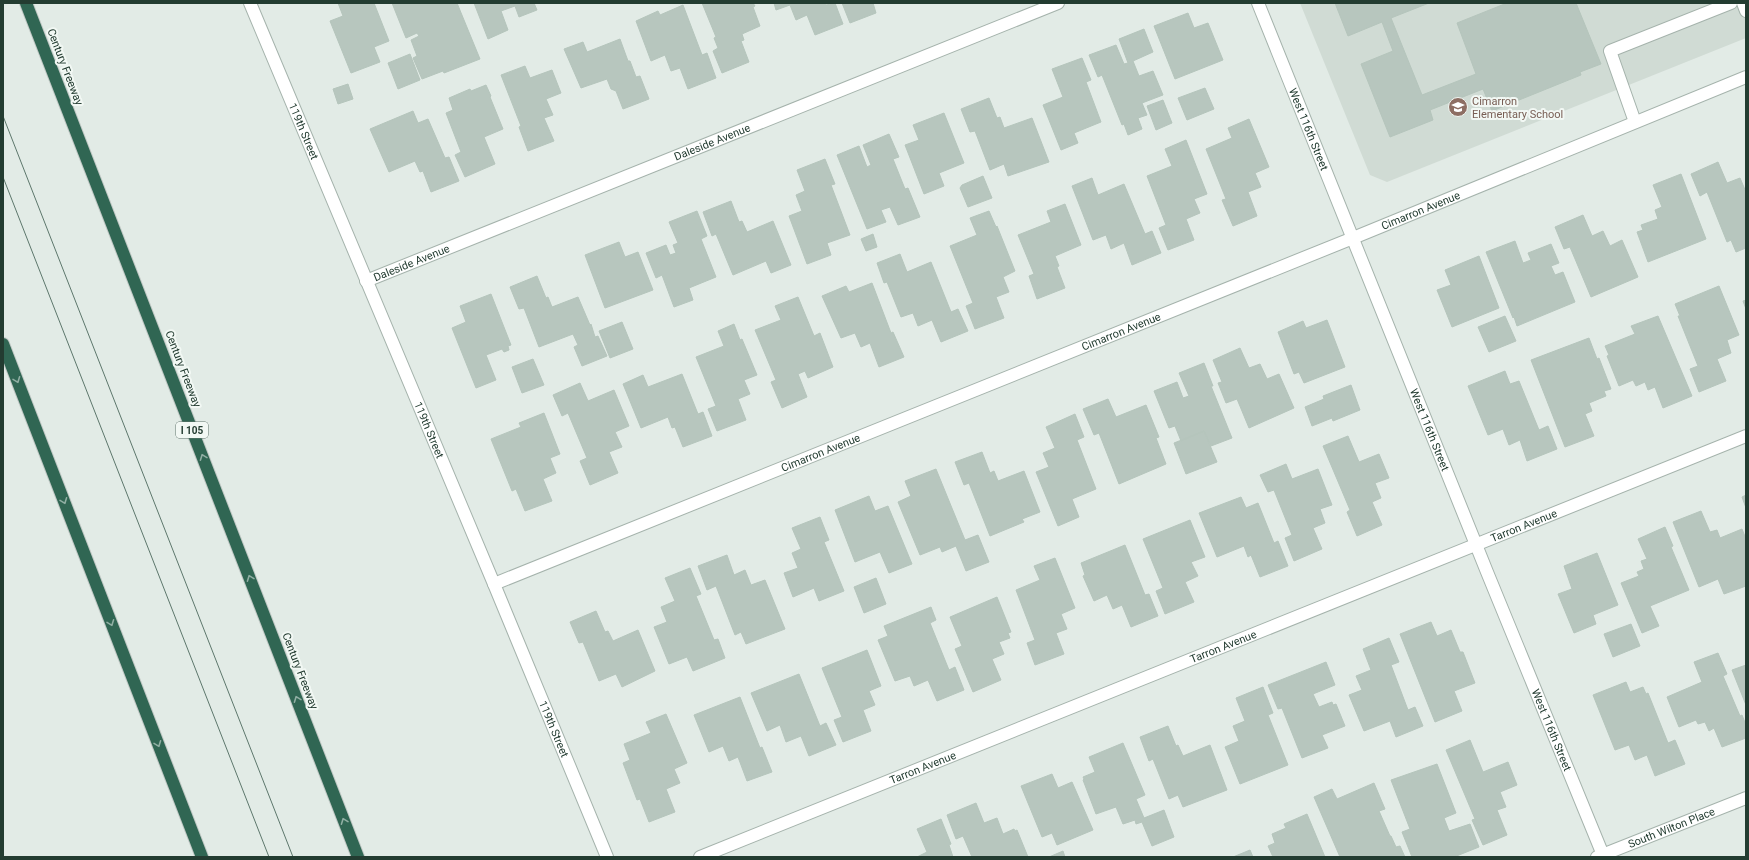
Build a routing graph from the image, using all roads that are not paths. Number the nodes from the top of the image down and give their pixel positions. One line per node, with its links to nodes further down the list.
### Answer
1 (26, 3): 19 (highway, Century Freeway / I 105, one-way to 1)
2 (250, 3): 11 (street, 119th Street)
3 (1058, 3): 11 (street, Daleside Avenue)
4 (1258, 3): 10 (street, West 116th Street)
5 (1731, 3): 9 (street)
6 (1743, 3): 7 (street)
7 (1746, 10)
8 (1746, 77): 9 (street, Cimarron Avenue)
9 (1635, 122): 10 (street, Cimarron Avenue)
10 (1353, 238): 14 (street, West 116th Street); 15 (street, Cimarron Avenue)
11 (366, 281): 15 (street, 119th Street)
12 (3, 344): 18 (highway, one-way to 18)
13 (1746, 436): 14 (street, Tarron Avenue)
14 (1476, 545): 17 (street, West 116th Street); 21 (street, Tarron Avenue)
15 (494, 584): 20 (street, 119th Street)
16 (1746, 798): 17 (street, South Wilton Place)
17 (1600, 856)
18 (202, 857)
19 (358, 857)
20 (607, 857)
21 (700, 857)

